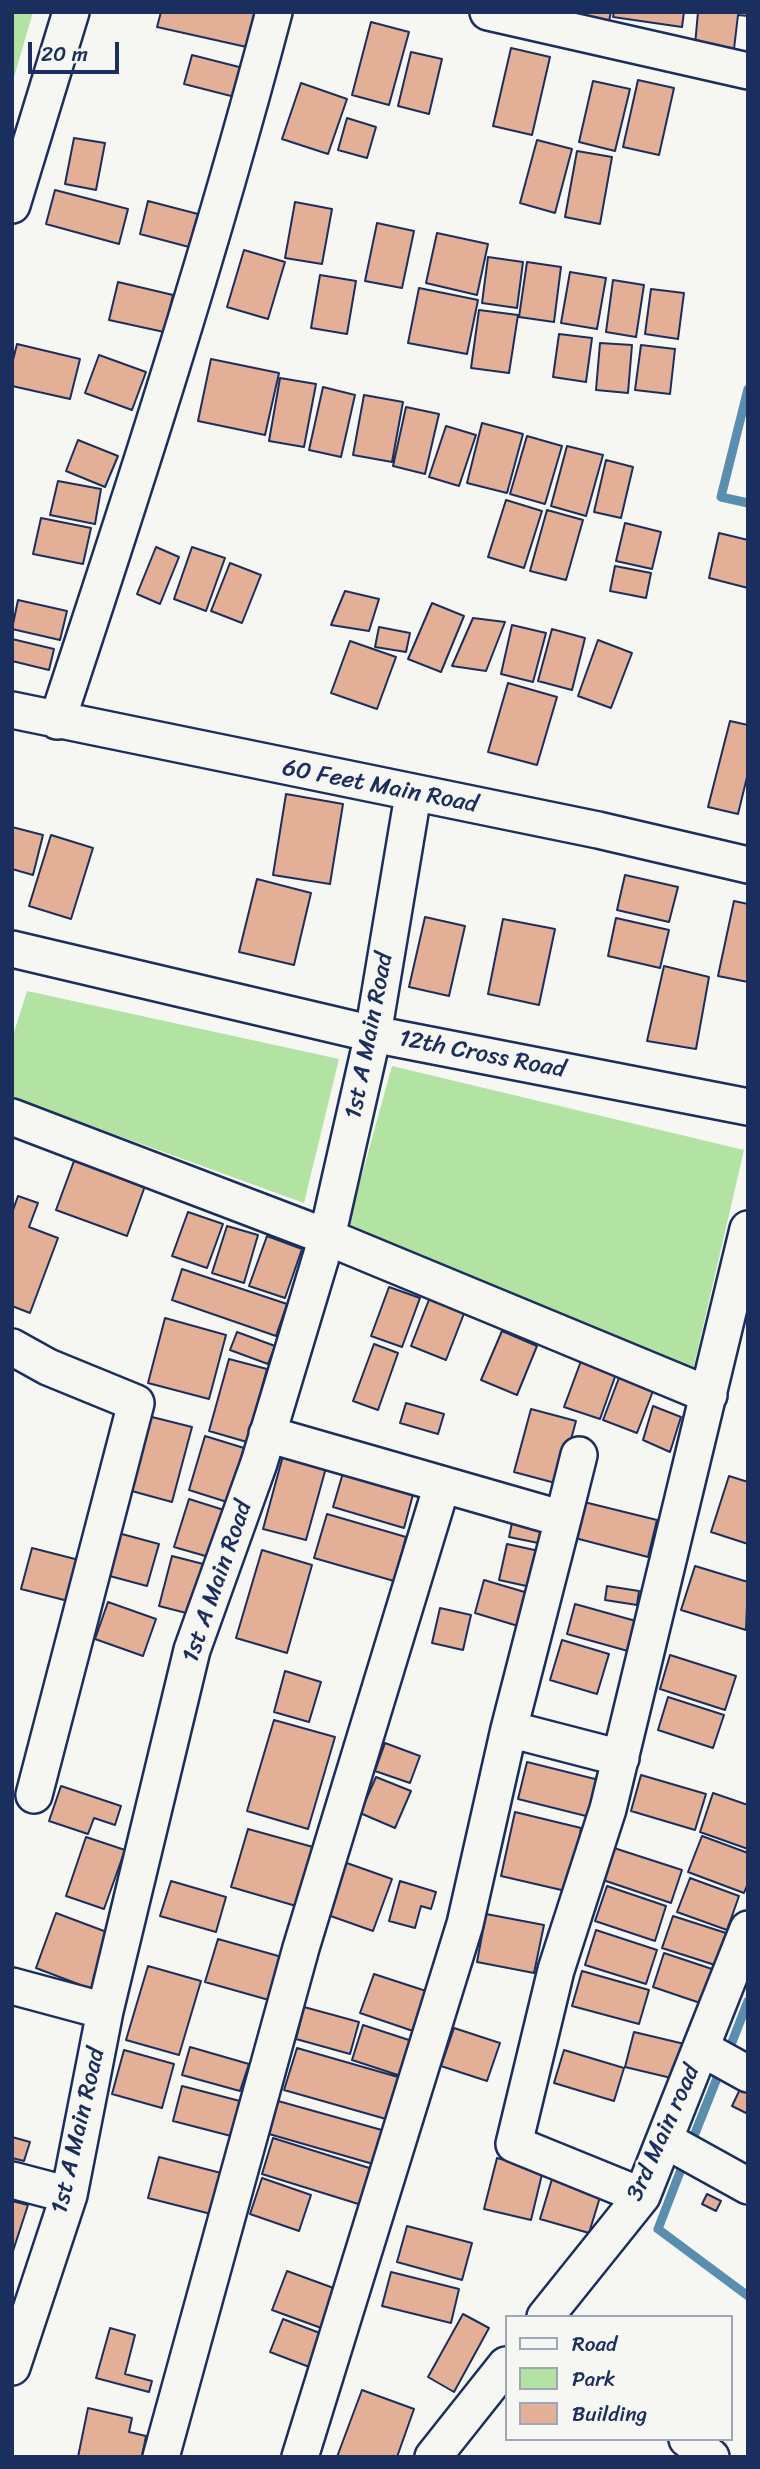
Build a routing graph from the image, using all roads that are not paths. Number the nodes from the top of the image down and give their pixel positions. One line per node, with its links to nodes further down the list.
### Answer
1 (71, 12): 6 (street)
2 (274, 12): 8 (street)
3 (488, 12): 4 (street)
4 (531, 17): 5 (street)
5 (748, 71)
6 (12, 205)
7 (12, 710): 8 (street, 60 Feet Main Road)
8 (57, 721): 9 (street, 60 Feet Main Road)
9 (413, 794): 10 (street, 60 Feet Main Road); 12 (street, 1st A Main Road)
10 (748, 865)
11 (12, 949): 12 (street, 12th Cross Road)
12 (373, 1034): 13 (street, 12th Cross Road); 16 (street, 1st A Main Road)
13 (748, 1107)
14 (12, 1117): 16 (street)
15 (748, 1229): 18 (street)
16 (327, 1237): 18 (street); 19 (street, 1st A Main Road)
17 (12, 1347): 25 (street)
18 (709, 1395): 24 (street)
19 (267, 1434): 21 (street); 28 (street, 1st A Main Road)
20 (579, 1455): 22 (street)
21 (442, 1485): 22 (street); 40 (street)
22 (563, 1519): 23 (street)
23 (509, 1729): 24 (street); 41 (street)
24 (621, 1758): 35 (street)
25 (34, 1795)
26 (748, 1929): 29 (street, 3rd Main road)
27 (12, 1986): 28 (street)
28 (105, 2011): 34 (street, 1st A Main Road)
29 (701, 2048): 30 (street); 31 (street, 3rd Main road)
30 (748, 2074)
31 (665, 2140): 33 (street); 35 (street, 3rd Main road)
32 (12, 2180): 34 (street)
33 (748, 2186)
34 (69, 2195): 37 (street, 1st A Main Road)
35 (642, 2196): 36 (street, 3rd Main road)
36 (547, 2315)
37 (13, 2363)
38 (504, 2368): 42 (street)
39 (690, 2441): 43 (street)
40 (161, 2457)
41 (300, 2457)
42 (433, 2457)
43 (711, 2457)

